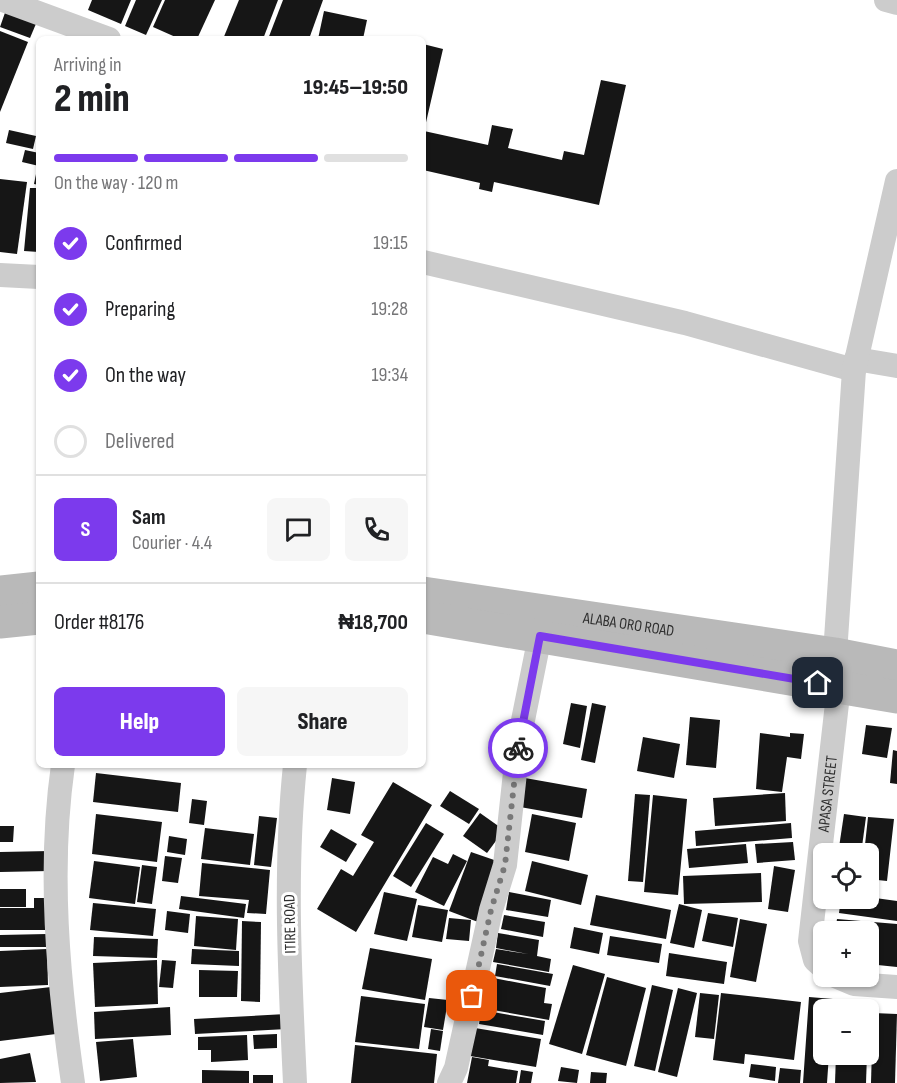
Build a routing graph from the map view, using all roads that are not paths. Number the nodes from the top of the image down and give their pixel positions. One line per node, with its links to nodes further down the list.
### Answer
1 (3, 0): 4 (street)
2 (886, 0): 3 (street)
3 (897, 3)
4 (93, 36)
5 (897, 181): 9 (street)
6 (426, 263): 9 (street)
7 (0, 275): 8 (street)
8 (36, 277)
9 (855, 365): 10 (street); 19 (street)
10 (897, 366)
11 (36, 588): 12 (main road)
12 (0, 592)
13 (426, 594): 18 (main road, ALABA ORO ROAD)
14 (426, 617): 17 (main road, ALABA ORO ROAD)
15 (36, 618): 16 (main road)
16 (0, 622)
17 (540, 636): 18 (main road, ALABA ORO ROAD); 30 (street)
18 (622, 638): 19 (main road, ALABA ORO ROAD); 21 (main road, ALABA ORO ROAD)
19 (835, 654): 20 (main road, ALABA ORO ROAD)
20 (897, 666)
21 (839, 686): 22 (main road, ALABA ORO ROAD); 25 (street, APASA STREET)
22 (897, 697)
23 (63, 768): 28 (street)
24 (295, 768): 29 (street, ITIRE ROAD)
25 (813, 952)
26 (879, 986): 27 (street)
27 (897, 987)
28 (73, 1083)
29 (294, 1083)
30 (449, 1083)

